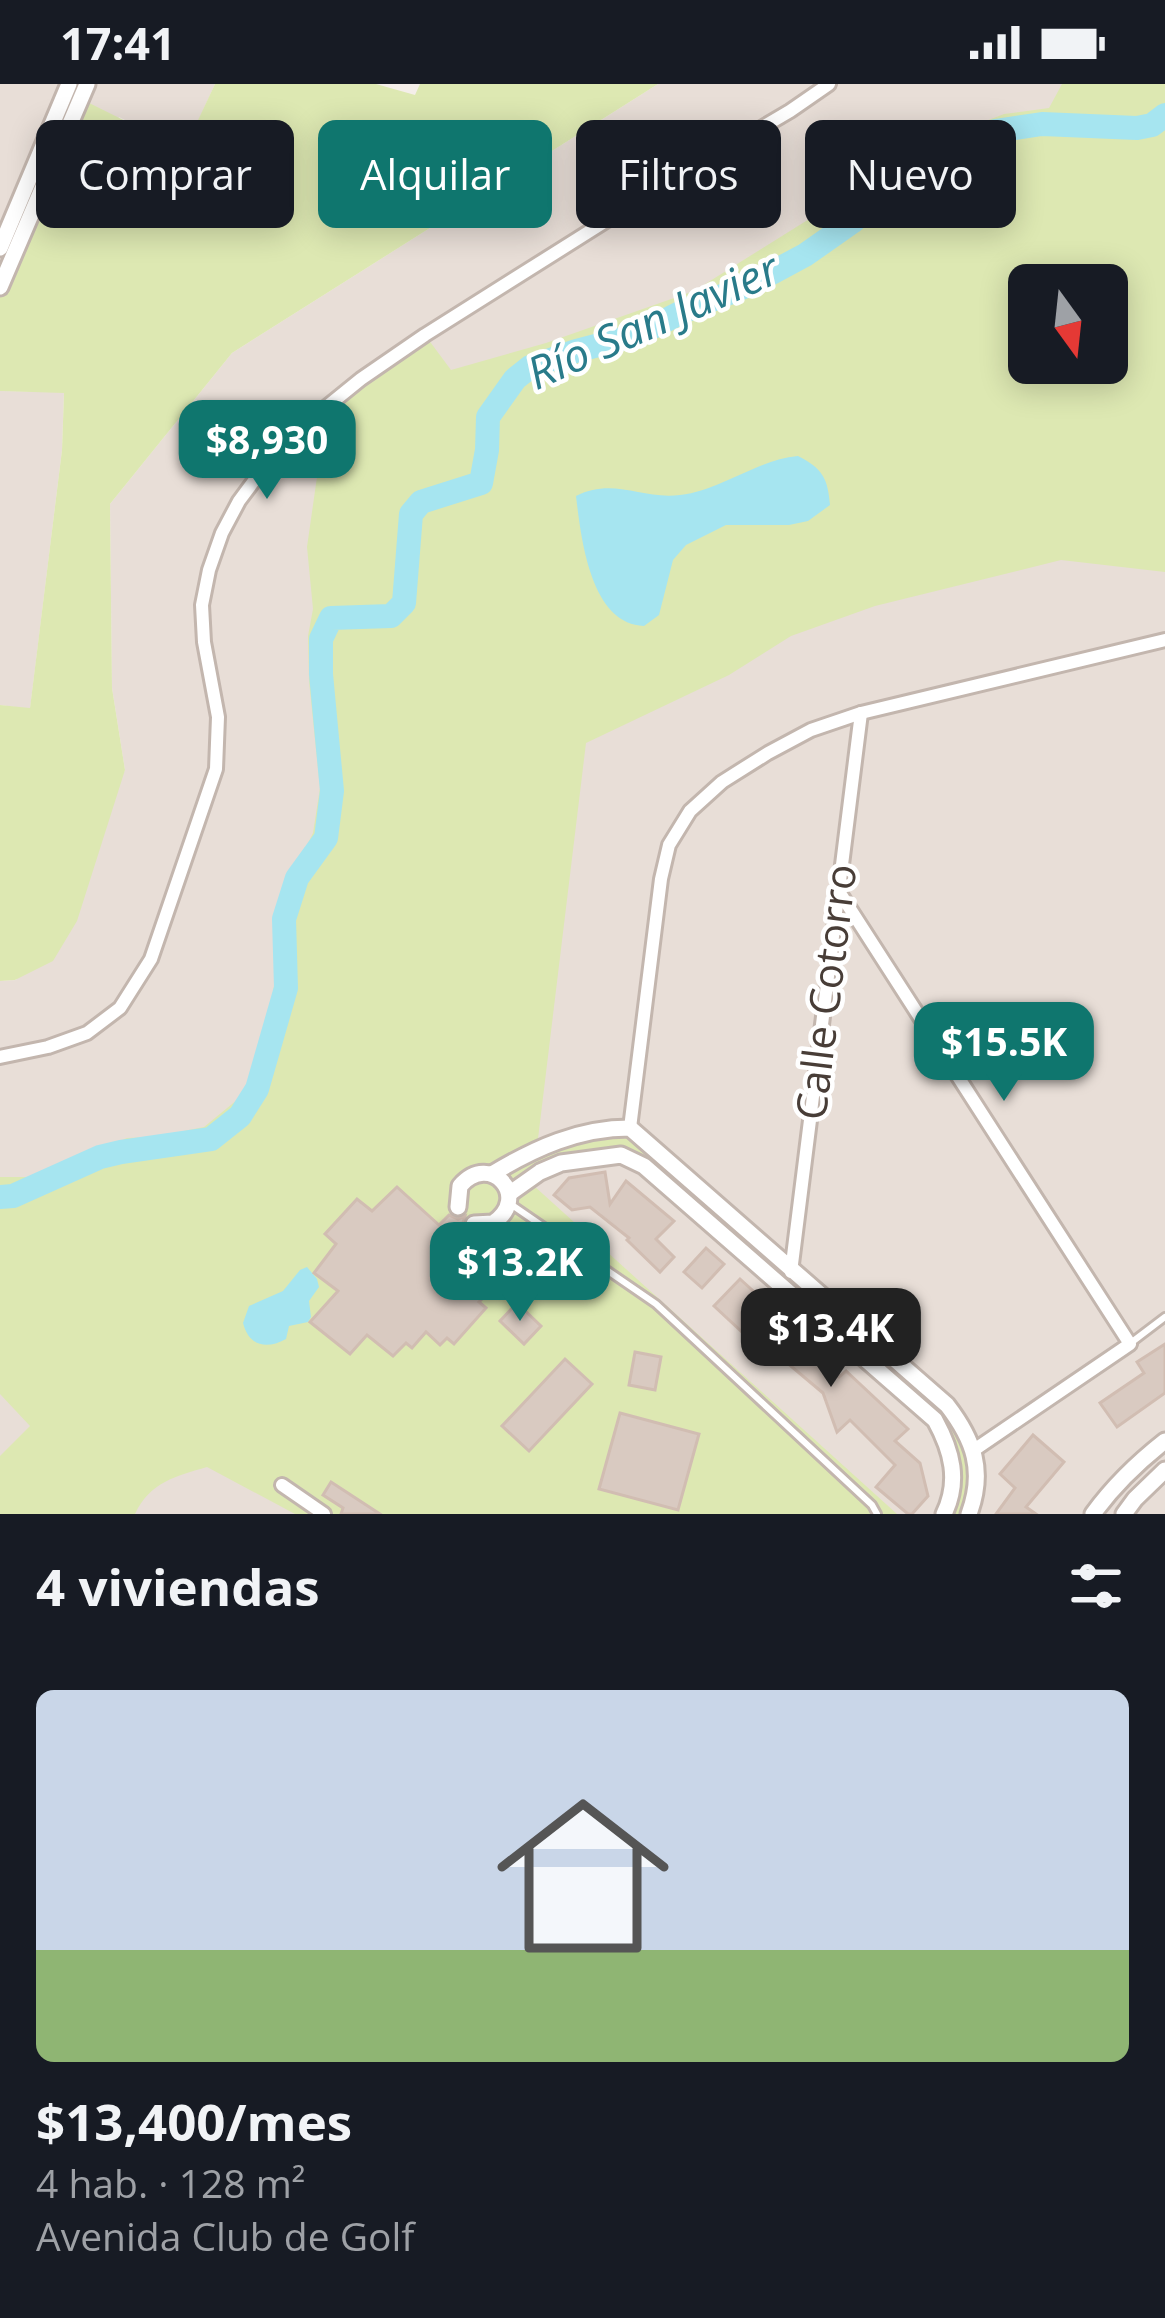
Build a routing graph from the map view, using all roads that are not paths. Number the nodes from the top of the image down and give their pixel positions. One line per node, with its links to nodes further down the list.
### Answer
1 (69, 84): 4 (street)
2 (87, 84): 5 (street)
3 (829, 84): 9 (street)
4 (0, 248)
5 (0, 287)
6 (1165, 640): 7 (street)
7 (861, 713): 8 (street, Calle Cotorro); 11 (street)
8 (838, 890): 18 (street, Calle Cotorro); 20 (street)
9 (0, 1057)
10 (605, 1130): 11 (street); 12 (street); 14 (street)
11 (635, 1133): 13 (street); 18 (street)
12 (609, 1155): 13 (street); 15 (street)
13 (631, 1160): 22 (street)
14 (492, 1174): 15 (street); 16 (street)
15 (509, 1198): 17 (street); 28 (lane)
16 (458, 1207)
17 (475, 1224)
18 (791, 1272): 21 (street)
19 (1165, 1317): 20 (lane)
20 (1130, 1344): 24 (street)
21 (947, 1406): 22 (street); 24 (street)
22 (935, 1420): 29 (street)
23 (1165, 1441): 31 (street)
24 (974, 1450): 30 (street)
25 (1165, 1470): 32 (street)
26 (282, 1485): 27 (street)
27 (325, 1514)
28 (877, 1514)
29 (944, 1514)
30 (968, 1514)
31 (1094, 1514)
32 (1124, 1514)

